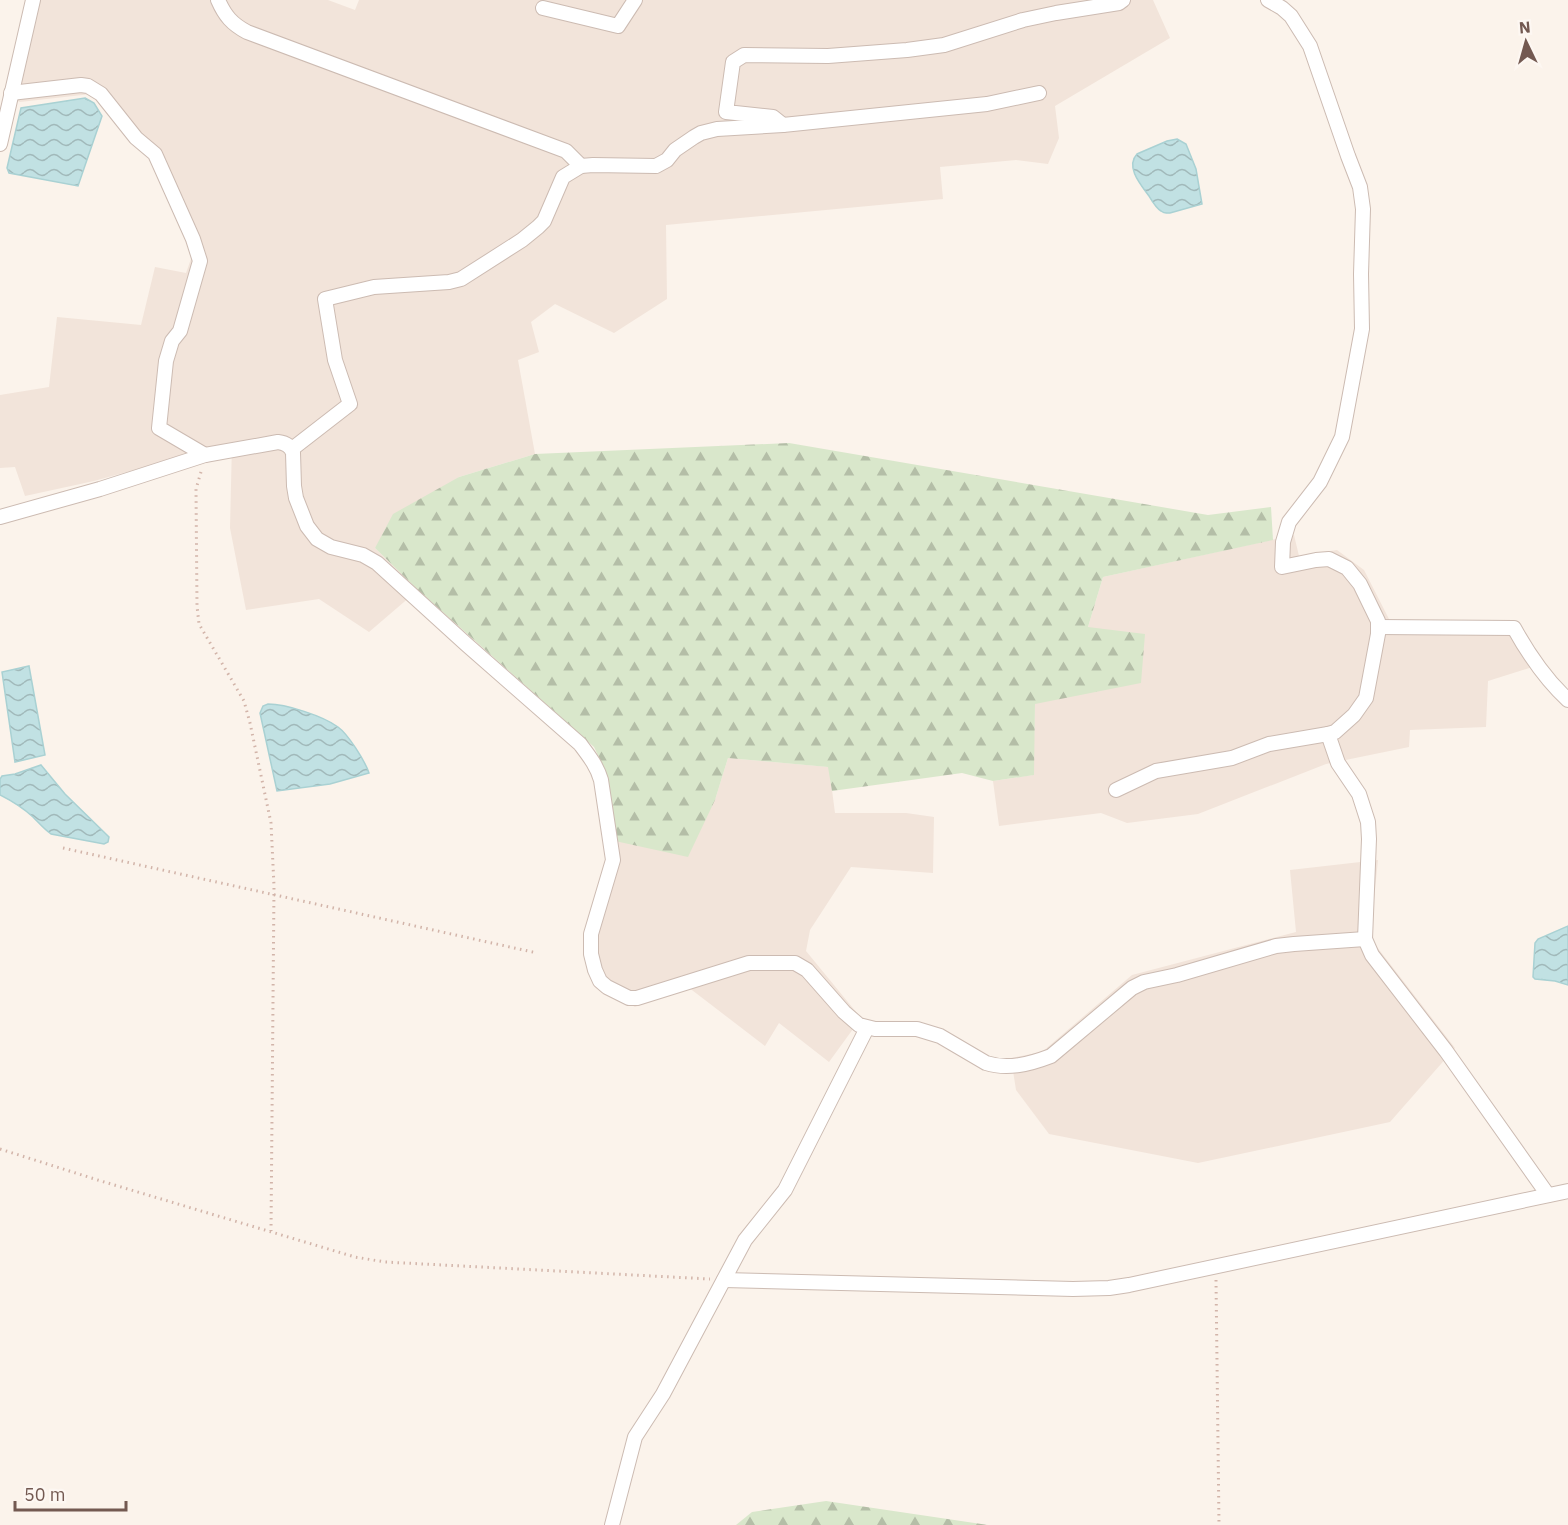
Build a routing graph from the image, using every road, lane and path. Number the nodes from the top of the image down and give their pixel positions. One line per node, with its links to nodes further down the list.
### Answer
1 (33, 0): 7 (street)
2 (218, 0): 11 (street)
3 (635, 0): 6 (street)
4 (1123, 0): 9 (street)
5 (1268, 0): 15 (street)
6 (543, 8)
7 (12, 93): 10 (street); 13 (street)
8 (1039, 93): 9 (street)
9 (783, 125): 11 (street)
10 (0, 144)
11 (581, 166): 12 (street)
12 (292, 449): 13 (street); 23 (street)
13 (205, 455): 14 (street); 20 (path)
14 (0, 516)
15 (1378, 627): 16 (street); 17 (street)
16 (1568, 700)
17 (1328, 734): 18 (street); 21 (street)
18 (1116, 790)
19 (63, 848): 20 (path)
20 (274, 895): 22 (path); 27 (path)
21 (1365, 939): 23 (street); 26 (street)
22 (537, 953)
23 (867, 1028): 29 (street)
24 (0, 1149): 27 (path)
25 (1568, 1191): 26 (street)
26 (1548, 1195): 28 (street)
27 (272, 1231): 29 (path)
28 (1216, 1266): 29 (street); 31 (path)
29 (724, 1280): 30 (street)
30 (612, 1525)
31 (1219, 1525)

